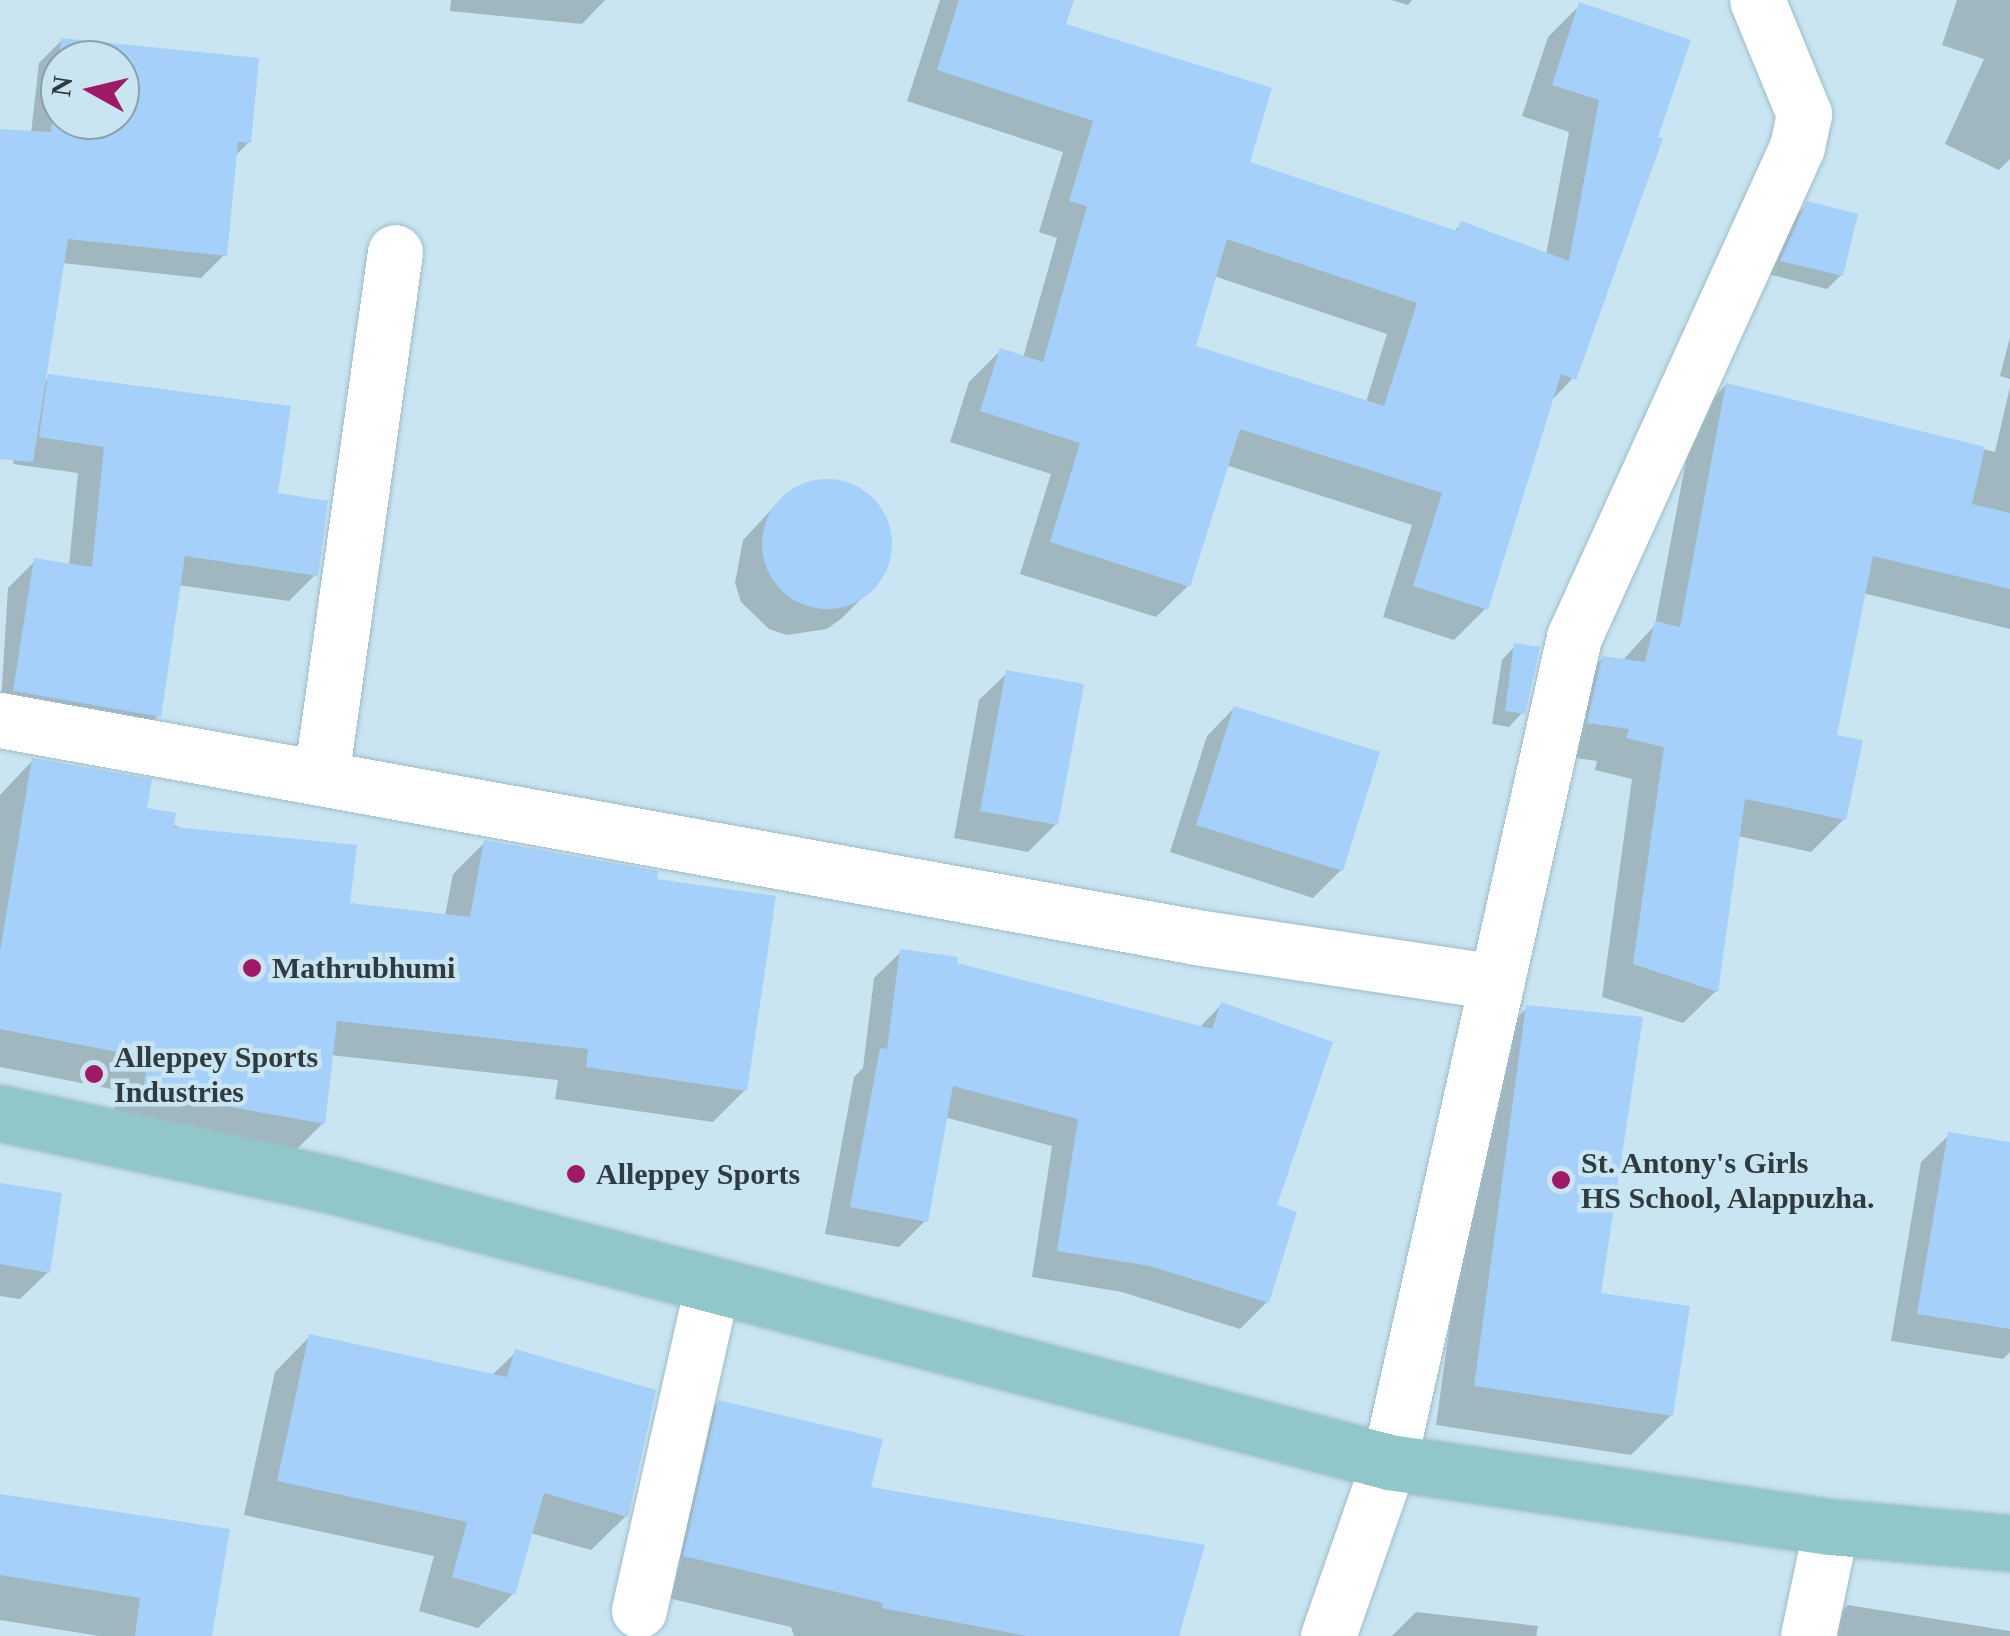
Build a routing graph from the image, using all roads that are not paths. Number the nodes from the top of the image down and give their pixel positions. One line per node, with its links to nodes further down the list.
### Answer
1 (1757, 0): 5 (street)
2 (394, 252): 4 (street)
3 (0, 720): 4 (street)
4 (321, 778): 5 (street)
5 (1497, 982): 8 (street)
6 (0, 1113): 7 (main road)
7 (712, 1285): 8 (main road); 11 (street)
8 (1388, 1462): 9 (main road); 12 (street)
9 (1831, 1527): 10 (main road); 13 (street)
10 (2010, 1543)
11 (640, 1610)
12 (1328, 1636)
13 (1808, 1636)

